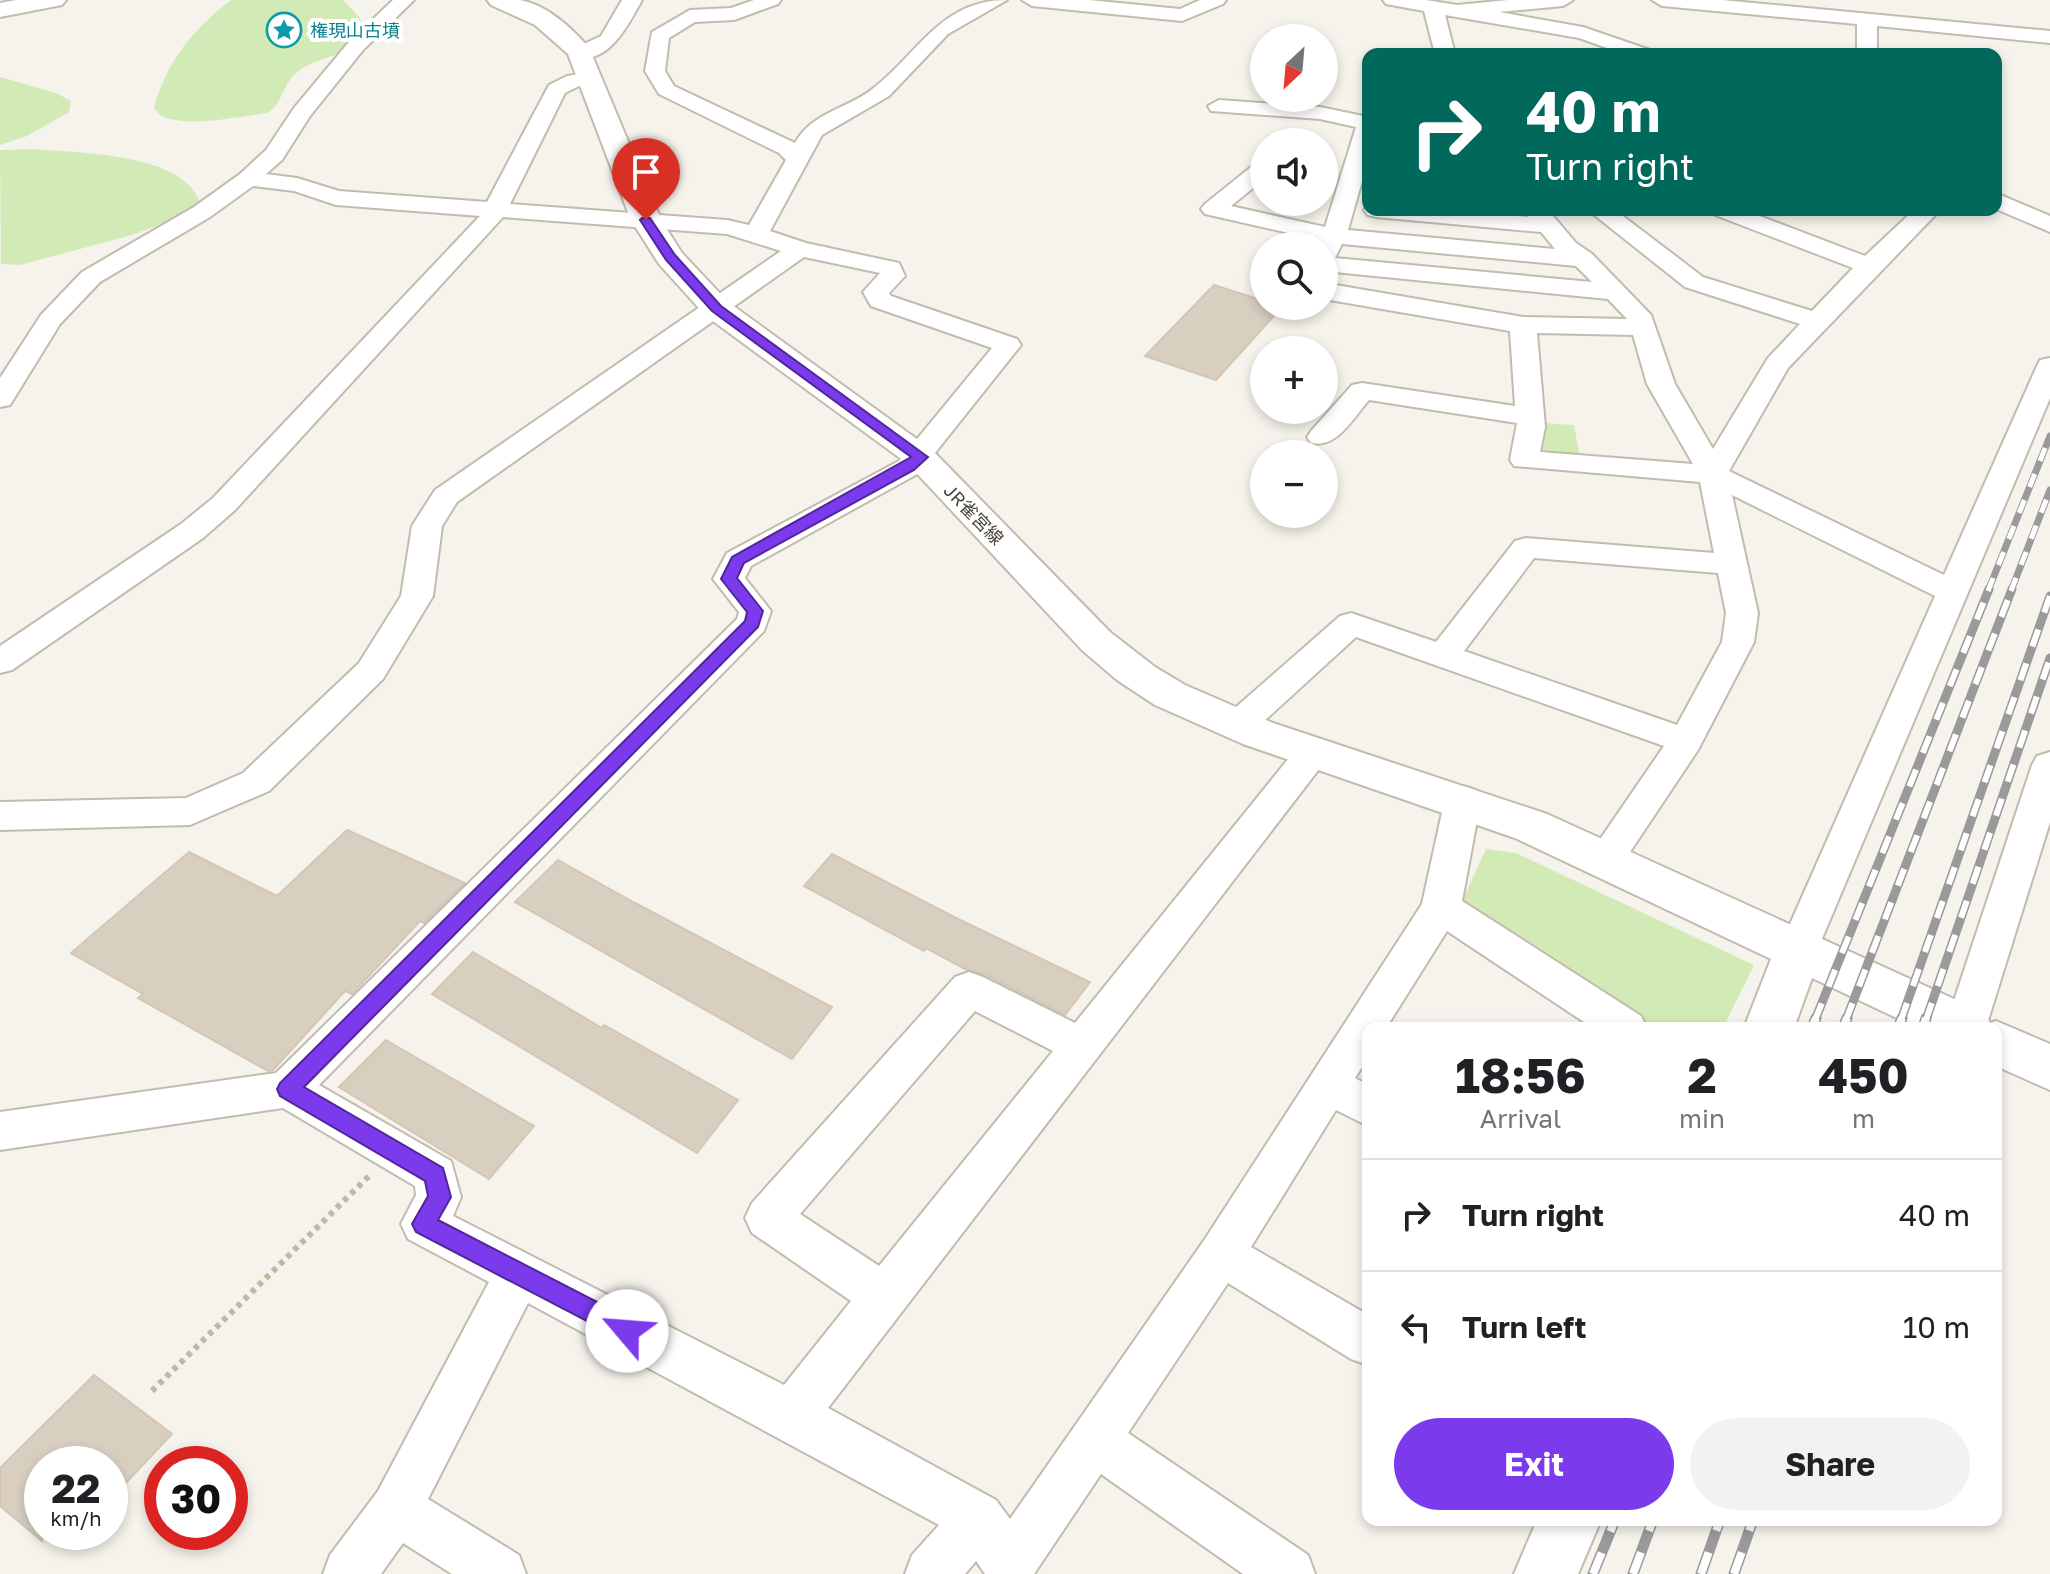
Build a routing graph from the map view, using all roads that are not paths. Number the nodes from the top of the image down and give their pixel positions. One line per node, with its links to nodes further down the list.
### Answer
1 (54, 0): 14 (street)
2 (404, 0): 27 (street)
3 (499, 0): 21 (street)
4 (612, 0): 21 (street)
5 (632, 0): 21 (street)
6 (771, 0): 24 (street)
7 (997, 0): 24 (street)
8 (1032, 0): 9 (street)
9 (1216, 0)
10 (1393, 0): 13 (street)
11 (1563, 0): 15 (street)
12 (1662, 0): 16 (street)
13 (1433, 7): 15 (street); 18 (street)
14 (0, 10)
15 (1457, 11): 19 (street)
16 (1867, 19): 17 (street); 20 (street)
17 (2050, 36)
18 (1443, 48)
19 (1626, 48)
20 (1867, 48)
21 (579, 56): 31 (street); 38 (street, JR雀宮線)
22 (1219, 106): 23 (street)
23 (1362, 122)
24 (797, 159): 42 (street)
25 (1338, 173): 26 (street)
26 (1361, 177): 30 (street)
27 (248, 179): 31 (street); 56 (street)
28 (1250, 179): 40 (street)
29 (2002, 203): 39 (street)
30 (1341, 207): 32 (street); 41 (street)
31 (496, 209): 38 (street); 64 (street)
32 (1362, 209)
33 (1501, 216): 37 (street)
34 (1608, 216): 43 (street)
35 (1745, 216): 48 (street)
36 (1922, 216): 48 (street)
37 (1543, 218): 45 (street)
38 (646, 220): 42 (street); 51 (street, JR雀宮線)
39 (2050, 225)
40 (1285, 232)
41 (1333, 232)
42 (756, 234): 46 (street)
43 (1634, 236): 45 (street); 52 (street)
44 (1338, 246): 45 (street)
45 (1588, 248): 49 (street)
46 (800, 249): 51 (street); 59 (street)
47 (1338, 265): 49 (street)
48 (1869, 266): 52 (street)
49 (1613, 292): 54 (street)
50 (1338, 293): 53 (street)
51 (717, 309): 59 (street, JR雀宮線); 70 (street)
52 (1817, 321): 60 (street)
53 (1523, 325): 54 (street); 57 (street)
54 (1644, 327): 60 (street)
55 (2050, 366): 62 (street)
56 (0, 399)
57 (1530, 417): 58 (street); 60 (street)
58 (1321, 437)
59 (920, 457): 65 (street, JR雀宮線); 84 (street)
60 (1713, 474): 61 (street); 62 (street)
61 (1732, 564): 63 (street); 66 (street)
62 (1954, 593): 73 (street)
63 (1443, 656): 65 (street); 66 (street)
64 (0, 662)
65 (1239, 724): 67 (street, JR雀宮線)
66 (1686, 741): 71 (street)
67 (1314, 751): 69 (street, JR雀宮線); 81 (street)
68 (2050, 765): 78 (street)
69 (1463, 799): 71 (street, JR雀宮線); 72 (street)
70 (0, 816)
71 (1605, 860): 73 (street, JR雀宮線)
72 (1441, 907): 74 (street); 75 (street)
73 (1799, 949): 76 (street); 77 (street, JR雀宮線)
74 (1369, 1022)
75 (1617, 1022)
76 (1771, 1022)
77 (1953, 1022)
78 (1968, 1022)
79 (1362, 1033): 83 (street)
80 (2002, 1045): 82 (street)
81 (1082, 1046): 89 (street); 89 (street)
82 (2050, 1068)
83 (1329, 1085): 85 (street); 87 (street)
84 (288, 1089): 86 (street); 88 (street)
85 (1362, 1104)
86 (0, 1131)
87 (1221, 1254): 90 (street); 92 (street)
88 (518, 1275): 91 (street); 93 (street)
89 (884, 1296): 91 (street)
90 (1362, 1338)
91 (791, 1415): 94 (street)
92 (1095, 1440): 96 (street); 100 (street)
93 (396, 1509): 97 (street); 98 (street)
94 (978, 1518): 96 (street); 99 (street)
95 (1566, 1526): 101 (street)
96 (1016, 1569)
97 (349, 1574)
98 (500, 1574)
99 (931, 1574)
100 (1289, 1574)
101 (1546, 1574)

